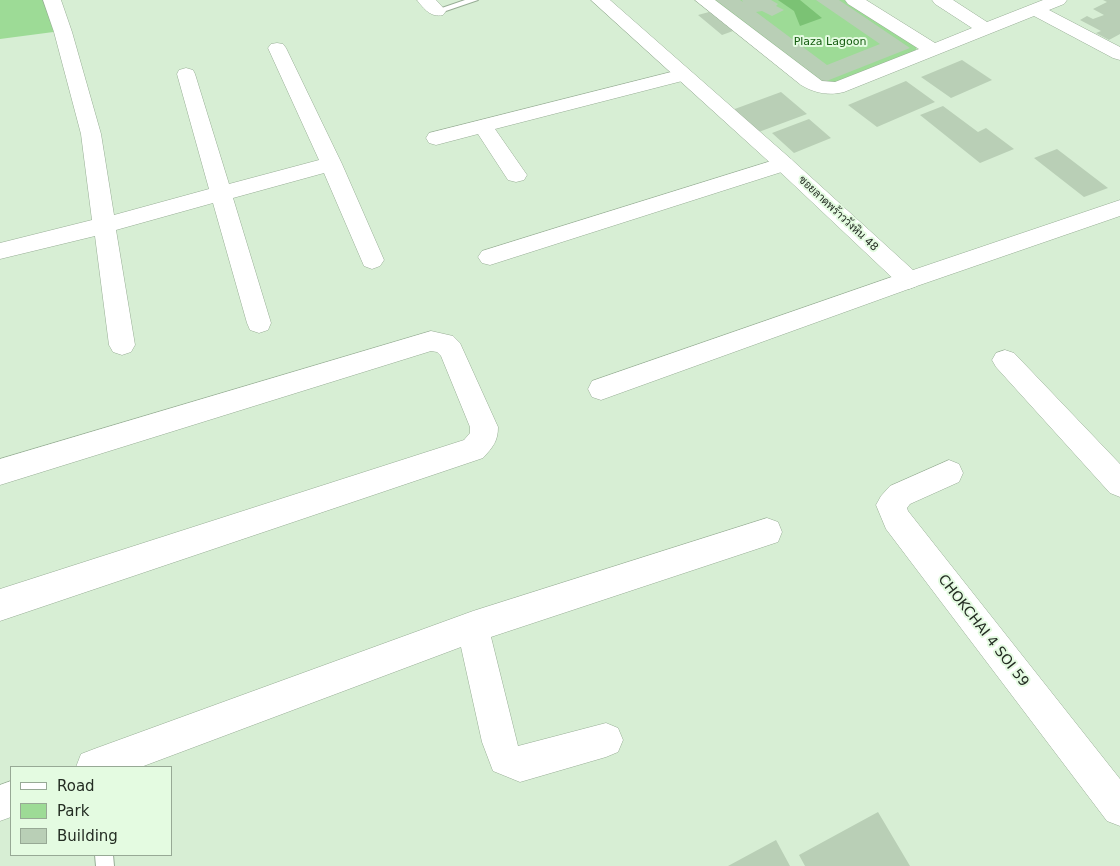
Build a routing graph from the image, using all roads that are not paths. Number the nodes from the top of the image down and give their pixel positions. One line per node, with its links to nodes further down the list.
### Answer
1 (474, 0): 8 (lane)
2 (600, 0): 15 (street, ซอยลาดพร้าววังหิน 48)
3 (704, 0): 12 (street)
4 (854, 0): 12 (street)
5 (941, 0): 10 (street)
6 (1058, 0): 9 (street)
7 (57, 1): 23 (street)
8 (431, 5)
9 (1035, 9): 10 (street); 13 (street)
10 (985, 28): 12 (street)
11 (277, 48): 18 (street)
12 (932, 49)
13 (1120, 54)
14 (186, 74): 21 (street)
15 (683, 75): 16 (street); 19 (street, ซอยลาดพร้าววังหิน 48)
16 (483, 126): 17 (street); 20 (street)
17 (436, 138)
18 (331, 164): 21 (street); 26 (street)
19 (784, 164): 25 (street); 27 (street, ซอยลาดพร้าววังหิน 48)
20 (516, 175)
21 (222, 194): 23 (street); 28 (street)
22 (1120, 208): 27 (street)
23 (105, 226): 24 (street); 29 (street)
24 (0, 251)
25 (490, 257)
26 (372, 260)
27 (910, 280): 31 (street)
28 (259, 323)
29 (122, 345)
30 (1005, 360): 34 (street)
31 (601, 389)
32 (0, 472): 36 (street)
33 (949, 473): 40 (street, CHOKCHAI 4 SOI 59)
34 (1120, 484)
35 (768, 532): 37 (street)
36 (0, 605)
37 (473, 627): 38 (street); 39 (street)
38 (606, 740)
39 (97, 766)
40 (1120, 808)

